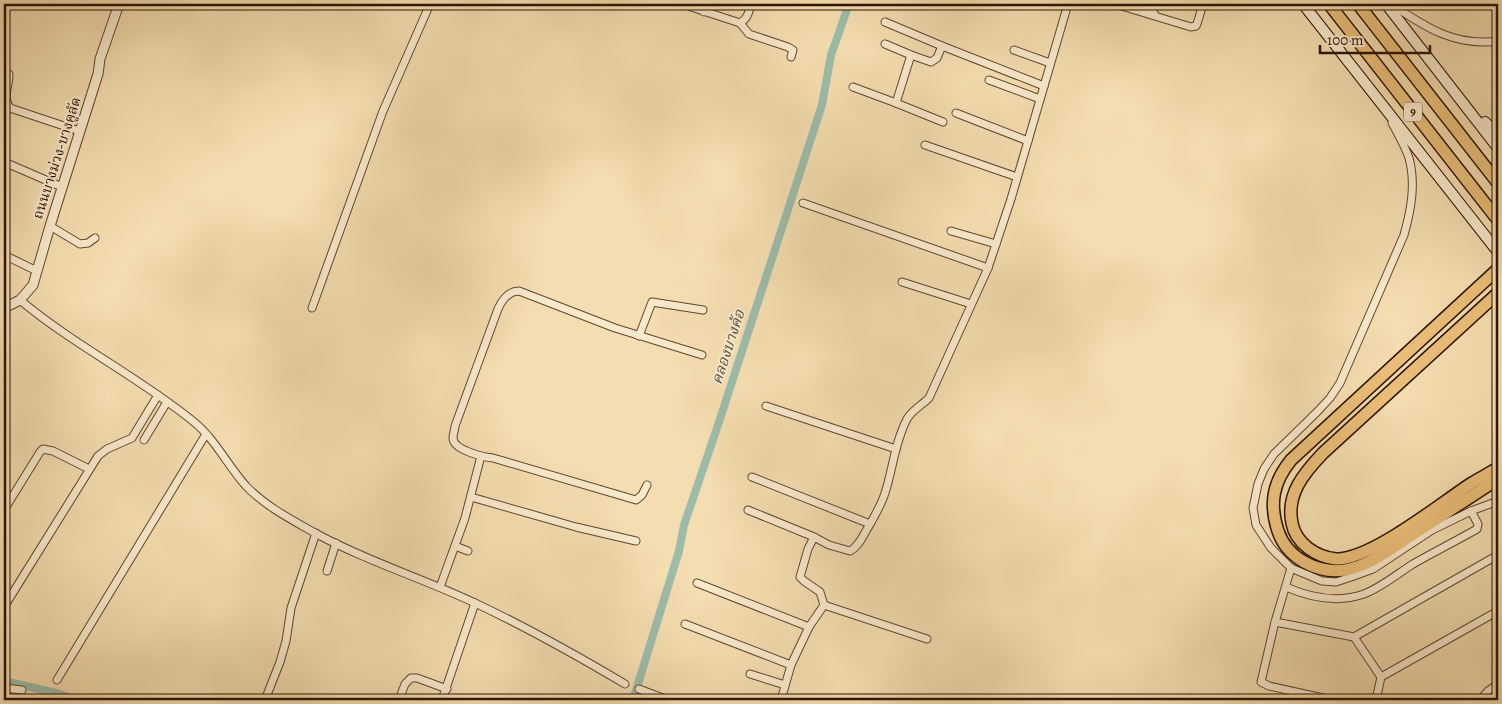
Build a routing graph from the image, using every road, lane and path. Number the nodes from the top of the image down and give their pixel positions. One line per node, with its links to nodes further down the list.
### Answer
1 (119, 4): 40 (street, ถนนบางม่วง-บางคูลัด)
2 (430, 4): 65 (street)
3 (682, 4): 16 (street)
4 (706, 4): 16 (street)
5 (751, 4): 20 (street)
6 (1068, 4): 27 (street)
7 (1115, 4): 18 (street)
8 (1148, 4): 18 (street)
9 (1203, 4): 18 (street)
10 (1303, 4): 36 (main road)
11 (1329, 4): 50 (main road, 9)
12 (1358, 4): 47 (main road, 9)
13 (1386, 4): 34 (main road)
14 (1391, 4): 17 (street)
15 (1408, 4): 17 (street)
16 (704, 12): 20 (street)
17 (1404, 12): 21 (street)
18 (1155, 16)
19 (885, 22): 23 (street)
20 (740, 23): 26 (street)
21 (1498, 41)
22 (885, 44): 25 (street)
23 (942, 46): 25 (street); 30 (street)
24 (1014, 50): 27 (street)
25 (911, 55): 33 (street)
26 (791, 57)
27 (1050, 63): 30 (street)
28 (4, 71): 35 (street)
29 (989, 80): 32 (street)
30 (1044, 86): 32 (street)
31 (854, 87): 33 (street)
32 (1040, 99): 42 (street)
33 (896, 103): 39 (street)
34 (1464, 103): 41 (main road); 44 (main road)
35 (10, 108): 38 (street); 40 (street)
36 (1386, 111): 55 (main road); 94 (street)
37 (956, 112): 42 (street)
38 (4, 114)
39 (943, 122)
40 (80, 131): 48 (street, ถนนบางม่วง-บางคูลัด)
41 (1498, 135)
42 (1028, 141): 46 (street)
43 (925, 145): 46 (street)
44 (1498, 148)
45 (4, 162): 48 (street)
46 (1017, 178): 54 (street)
47 (1498, 182)
48 (62, 187): 51 (street, ถนนบางม่วง-บางคูลัด)
49 (803, 203): 57 (street)
50 (1498, 220)
51 (50, 226): 53 (street); 59 (street, ถนนบางม่วง-บางคูลัด)
52 (950, 231): 54 (street)
53 (95, 238)
54 (996, 244): 57 (street)
55 (1498, 252)
56 (4, 255): 59 (street)
57 (988, 268): 63 (street)
58 (1498, 269): 79 (main road)
59 (37, 271): 62 (street, ถนนบางม่วง-บางคูลัด)
60 (902, 282): 63 (street)
61 (1498, 293): 76 (main road)
62 (20, 300): 64 (street, ถนนบางม่วง-บางคูลัด); 69 (street)
63 (971, 304): 74 (street)
64 (4, 308)
65 (312, 308)
66 (703, 310): 67 (street)
67 (639, 336): 68 (street); 75 (street)
68 (702, 355)
69 (158, 396): 70 (street); 77 (street)
70 (167, 402): 72 (street); 73 (street)
71 (766, 406): 74 (street)
72 (206, 434): 87 (street); 111 (street)
73 (144, 440)
74 (896, 449): 86 (street)
75 (481, 456): 80 (street); 81 (street)
76 (1498, 468)
77 (89, 469): 83 (street); 101 (street)
78 (752, 477): 86 (street)
79 (1498, 479)
80 (647, 485)
81 (471, 497): 89 (street); 91 (street)
82 (1498, 501): 85 (street)
83 (4, 510)
84 (748, 510): 88 (street)
85 (1471, 511): 94 (street); 97 (street)
86 (870, 524): 88 (street)
87 (316, 533): 90 (street); 119 (street)
88 (814, 537): 100 (street)
89 (636, 541)
90 (336, 543): 95 (street); 98 (street)
91 (455, 546): 92 (street); 98 (street)
92 (468, 551)
93 (1498, 556): 106 (street)
94 (1291, 568): 97 (street)
95 (327, 571)
96 (697, 583): 105 (street)
97 (1286, 587): 103 (street)
98 (440, 588): 99 (street)
99 (476, 603): 112 (street); 116 (street)
100 (824, 605): 105 (street); 107 (street)
101 (4, 607)
102 (1498, 611): 110 (street)
103 (1275, 622): 106 (street); 124 (street)
104 (685, 624): 108 (street)
105 (809, 627): 108 (street)
106 (1354, 637): 110 (street)
107 (928, 639)
108 (790, 664): 114 (street)
109 (750, 674): 114 (street)
110 (1381, 677): 125 (street)
111 (57, 680)
112 (625, 684)
113 (1498, 684): 126 (street)
114 (785, 685): 123 (street)
115 (4, 688): 117 (street)
116 (447, 689): 120 (street); 121 (street)
117 (22, 690)
118 (639, 690): 122 (street)
119 (265, 700)
120 (399, 700)
121 (442, 700)
122 (668, 700)
123 (780, 700)
124 (1332, 700)
125 (1376, 700)
126 (1480, 700)

